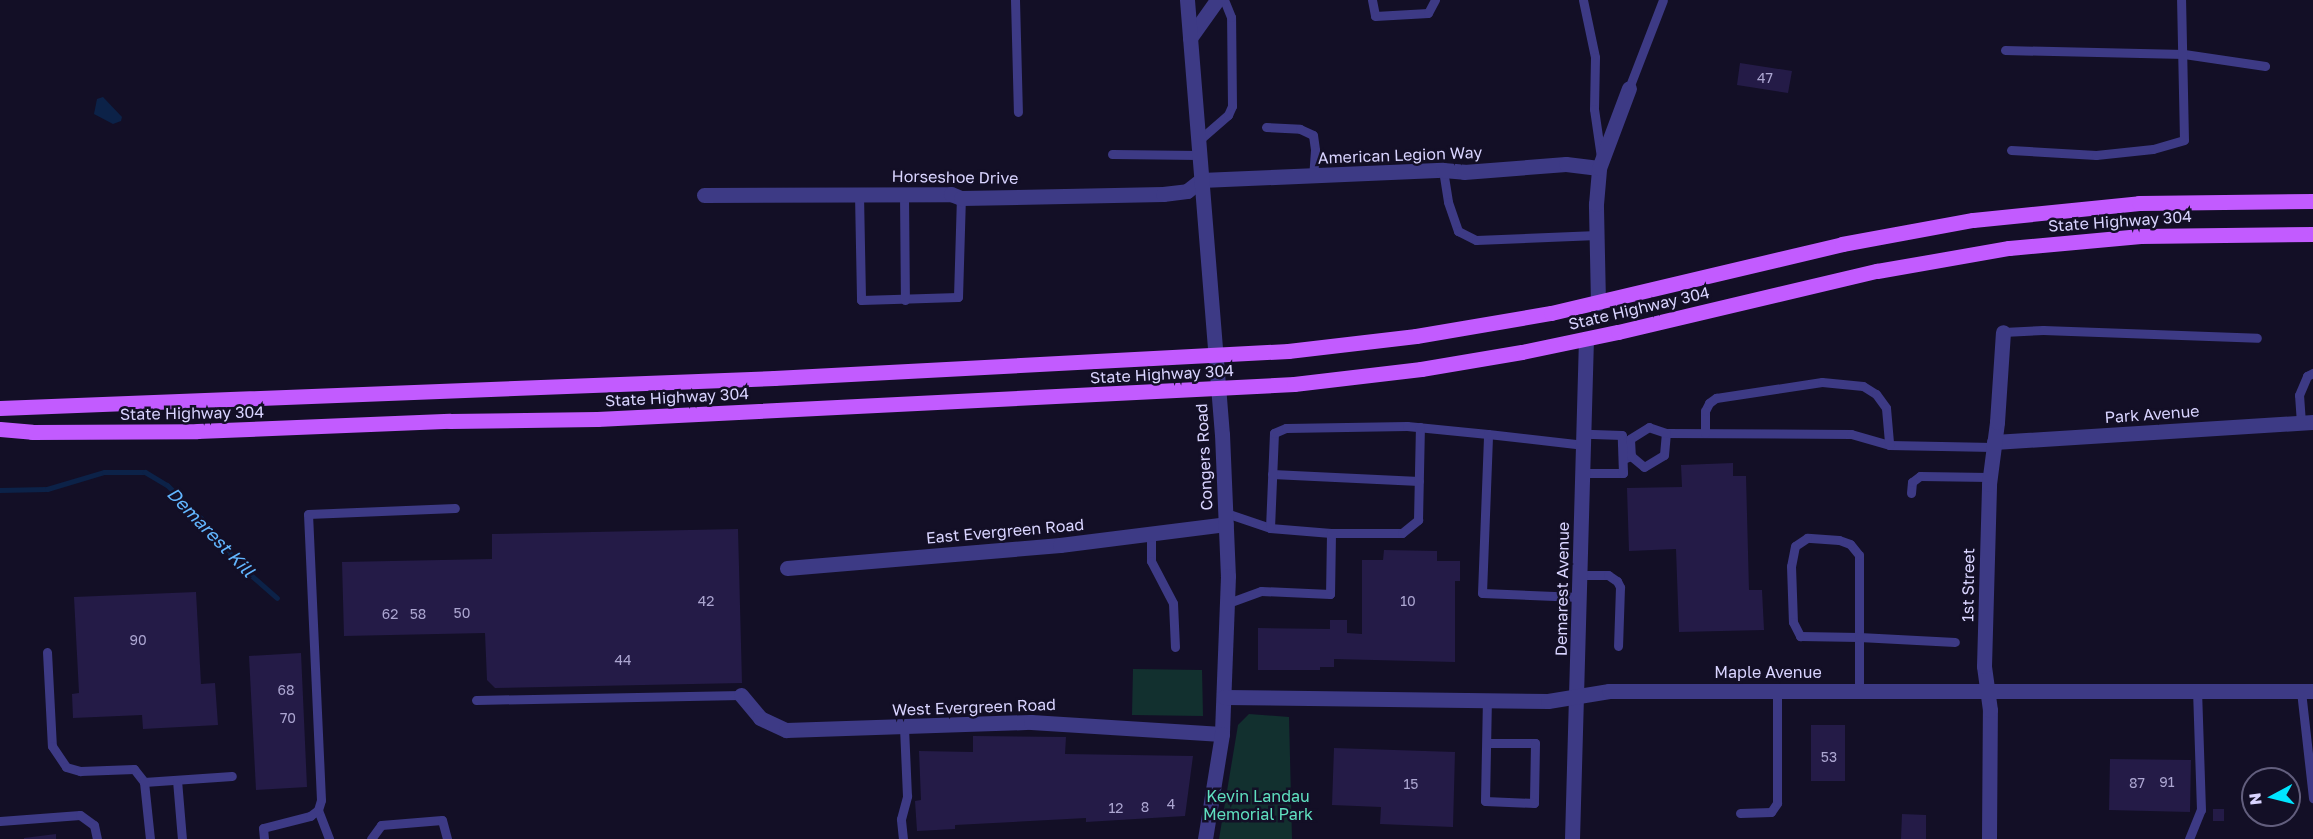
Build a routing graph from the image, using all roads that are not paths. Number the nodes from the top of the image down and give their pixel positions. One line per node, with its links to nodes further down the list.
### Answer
1 (1014, 0): 15 (lane)
2 (1187, 0): 10 (street, Congers Road)
3 (1217, 0): 10 (street)
4 (1224, 0): 17 (lane)
5 (1372, 0): 6 (lane)
6 (1435, 0)
7 (1583, 0): 20 (lane)
8 (1664, 0): 14 (lane)
9 (2181, 0): 12 (lane)
10 (1190, 38): 17 (street, Congers Road)
11 (2005, 50): 12 (lane)
12 (2184, 54): 13 (lane); 18 (lane)
13 (2265, 66)
14 (1629, 88): 20 (street)
15 (1018, 112)
16 (1266, 128): 22 (lane)
17 (1199, 148): 19 (lane); 23 (street, Congers Road)
18 (2011, 150)
19 (1112, 154)
20 (1600, 163): 21 (street, American Legion Way); 30 (street)
21 (1443, 170): 22 (street, American Legion Way); 30 (lane)
22 (1313, 176): 23 (street, American Legion Way)
23 (1201, 180): 27 (street, Horseshoe Drive); 36 (street, Congers Road)
24 (859, 194): 25 (street, Horseshoe Drive); 26 (street, Horseshoe Drive); 31 (lane)
25 (904, 194): 27 (street, Horseshoe Drive); 31 (lane)
26 (704, 195)
27 (961, 198): 31 (lane)
28 (2313, 201): 32 (main road, State Highway 304)
29 (2313, 234): 35 (main road, State Highway 304)
30 (1597, 235): 32 (street)
31 (905, 300)
32 (1598, 303): 36 (main road, State Highway 304)
33 (2003, 332): 34 (lane); 47 (street, 1st Street)
34 (2257, 338)
35 (1586, 339): 38 (main road, State Highway 304); 46 (street, Demarest Avenue)
36 (1215, 356): 38 (street, Congers Road); 39 (main road, State Highway 304)
37 (2313, 373): 40 (lane)
38 (1218, 390): 42 (main road, State Highway 304); 56 (street, Congers Road)
39 (0, 408)
40 (2307, 422): 47 (street, Park Avenue)
41 (1420, 427): 45 (lane); 51 (lane); 53 (lane)
42 (0, 429)
43 (1666, 433): 44 (lane); 49 (lane); 49 (lane)
44 (1705, 433): 48 (lane); 48 (lane)
45 (1488, 434): 46 (lane); 62 (lane)
46 (1584, 439): 49 (lane); 50 (street, Demarest Avenue)
47 (1994, 444): 48 (lane); 52 (street, 1st Street)
48 (1888, 445)
49 (1627, 457): 50 (lane)
50 (1583, 472): 61 (street, Demarest Avenue)
51 (1272, 474): 53 (lane); 57 (lane)
52 (1989, 477): 54 (lane); 69 (street, 1st Street)
53 (1419, 481): 59 (lane)
54 (1911, 493)
55 (455, 508): 86 (lane)
56 (1226, 519): 57 (lane); 58 (street, East Evergreen Road); 63 (street, Congers Road)
57 (1270, 528): 59 (lane)
58 (1150, 534): 60 (street, East Evergreen Road); 67 (lane)
59 (1331, 534): 63 (lane)
60 (787, 568)
61 (1579, 575): 62 (street, Demarest Avenue); 66 (lane)
62 (1579, 597): 74 (street, Demarest Avenue)
63 (1228, 603): 76 (street, Congers Road)
64 (1859, 637): 64 (lane); 65 (lane); 71 (lane)
65 (1955, 642)
66 (1618, 646)
67 (1175, 647)
68 (47, 652): 84 (lane)
69 (1987, 689): 71 (street, Maple Avenue); 72 (street, Maple Avenue); 99 (street, 1st Street)
70 (1777, 690): 71 (street, Maple Avenue); 74 (street, Maple Avenue); 87 (lane)
71 (1859, 690)
72 (2197, 690): 73 (street, Maple Avenue); 100 (lane)
73 (2307, 691): 85 (lane)
74 (1578, 694): 78 (street, Maple Avenue); 98 (street, Demarest Avenue)
75 (741, 695): 77 (lane); 79 (street, West Evergreen Road)
76 (1224, 697): 78 (street, Maple Avenue); 80 (street, Congers Road)
77 (476, 700)
78 (1487, 700): 81 (lane)
79 (904, 728): 80 (street, West Evergreen Road); 96 (lane)
80 (1222, 734): 97 (street, Congers Road)
81 (1486, 743): 81 (lane)
82 (232, 776): 83 (lane)
83 (177, 780): 84 (lane); 91 (lane)
84 (144, 782): 90 (lane)
85 (2313, 798)
86 (318, 810): 92 (lane); 93 (lane)
87 (1740, 813)
88 (0, 821): 89 (lane)
89 (97, 839)
90 (150, 839)
91 (182, 839)
92 (264, 839)
93 (329, 839)
94 (371, 839): 95 (lane)
95 (447, 839)
96 (903, 839)
97 (1205, 839)
98 (1572, 839)
99 (1989, 839)
100 (2189, 839)

